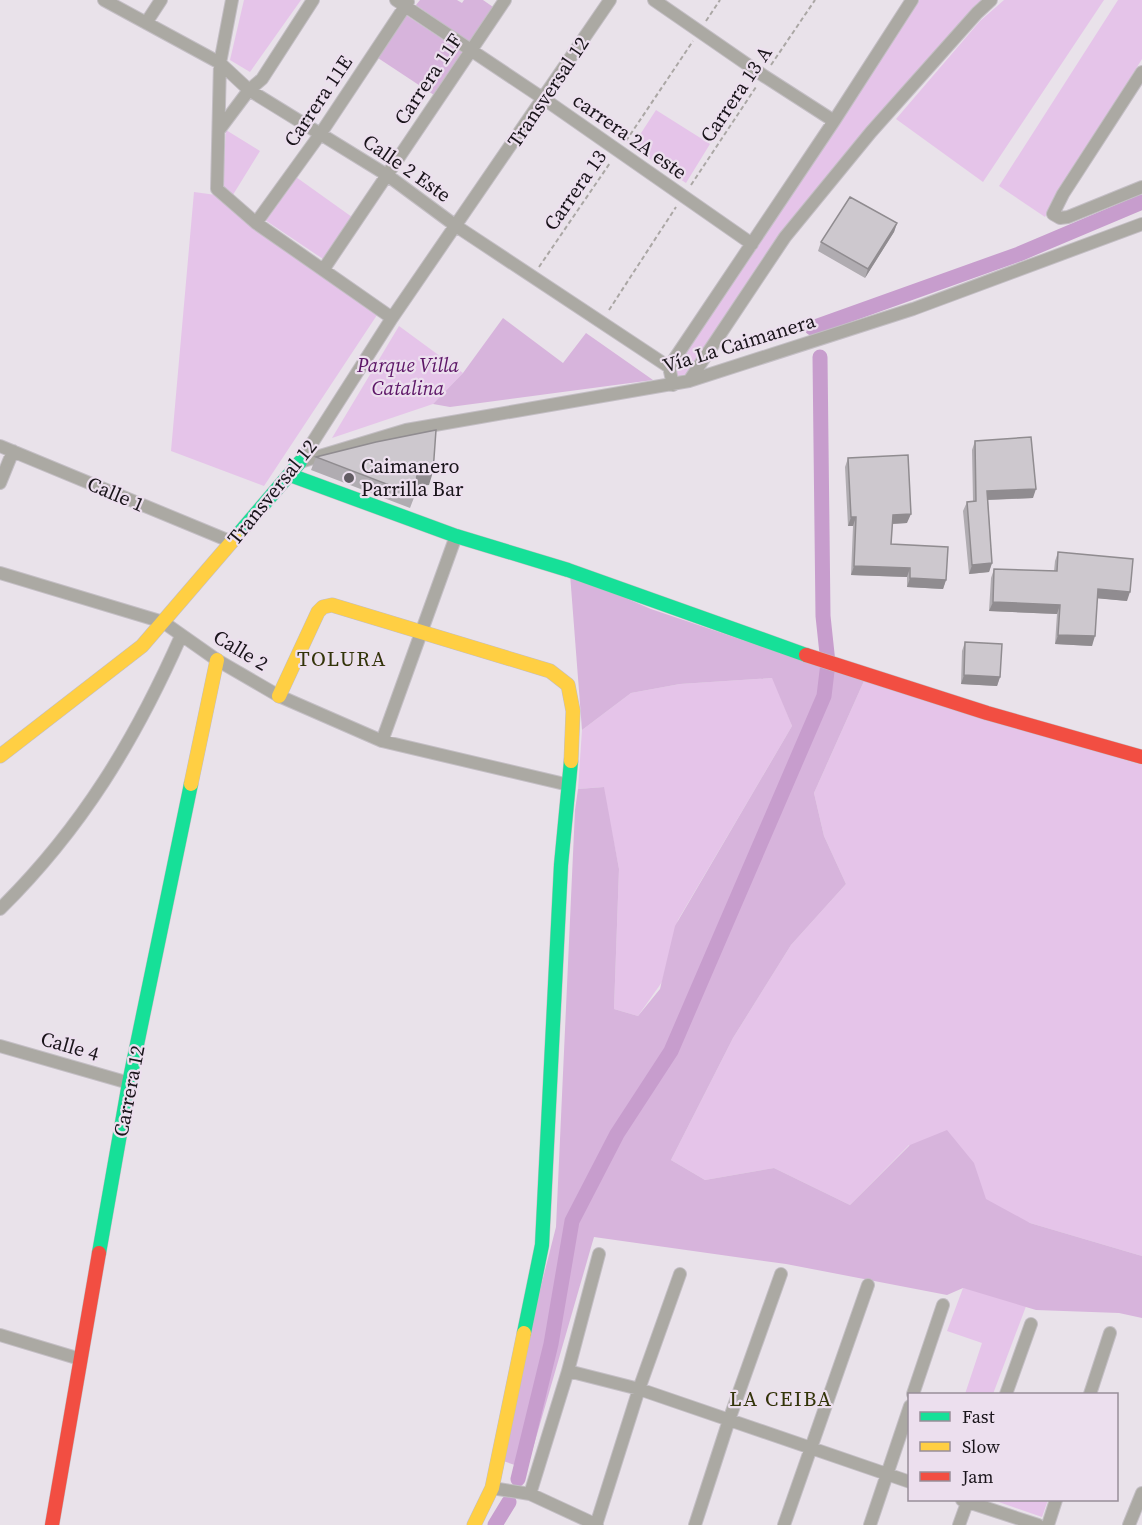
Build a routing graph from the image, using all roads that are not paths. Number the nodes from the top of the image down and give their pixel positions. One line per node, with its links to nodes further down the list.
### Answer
1 (104, 0): 11 (street, Calle 2 Este)
2 (162, 0): 11 (street)
3 (232, 0): 13 (street)
4 (313, 0): 15 (street)
5 (505, 0): 12 (street, Carrera 11F)
6 (610, 0): 16 (street, Transversal 12)
7 (654, 0): 17 (street)
8 (991, 0): 29 (street)
9 (909, 1): 17 (street)
10 (404, 2): 12 (street, carrera 2A este); 19 (street, Carrera 11E)
11 (146, 23): 13 (street, Calle 2 Este)
12 (471, 51): 16 (street, carrera 2A este); 20 (street, Carrera 11F)
13 (220, 63): 15 (street, Calle 2 Este); 18 (street)
14 (1142, 72): 21 (street)
15 (249, 90): 18 (street); 19 (street, Calle 2 Este)
16 (544, 99): 24 (street, Transversal 12); 25 (street, carrera 2A este)
17 (834, 121): 25 (street)
18 (219, 130): 22 (street)
19 (321, 133): 20 (street, Calle 2 Este); 22 (street, Carrera 11E)
20 (387, 175): 24 (street, Calle 2 Este); 26 (street, Carrera 11F)
21 (1141, 186)
22 (256, 224): 26 (street)
23 (1142, 224): 29 (street, Vía La Caimanera)
24 (456, 226): 27 (street, Transversal 12); 28 (street, Calle 2 Este)
25 (752, 244): 28 (street)
26 (323, 270): 27 (street)
27 (392, 318): 33 (street, Transversal 12)
28 (669, 367): 30 (street)
29 (689, 381): 30 (street, Vía La Caimanera)
30 (673, 385): 33 (street, Vía La Caimanera)
31 (0, 446): 32 (street, Calle 1)
32 (13, 451): 35 (street); 37 (street, Calle 1)
33 (300, 462): 34 (street, Transversal 12)
34 (290, 475): 36 (street); 37 (street, Transversal 12)
35 (0, 483)
36 (456, 536): 40 (street); 46 (street)
37 (232, 542): 39 (street, Transversal 12)
38 (0, 573): 39 (street, Calle 2)
39 (163, 622): 41 (street, Calle 2); 45 (street, Transversal 12)
40 (422, 631): 43 (street); 44 (street); 47 (street)
41 (182, 636): 42 (street, Calle 2); 48 (street)
42 (217, 660): 43 (street, Calle 2); 50 (street, Carrera 12)
43 (279, 696): 44 (street, Calle 2)
44 (382, 741): 47 (street, Calle 2)
45 (0, 756)
46 (1142, 757)
47 (569, 785): 70 (street)
48 (0, 909)
49 (0, 1046): 50 (street, Calle 4)
50 (129, 1083): 59 (street, Carrera 12)
51 (598, 1254): 60 (street)
52 (781, 1274): 66 (street)
53 (680, 1275): 61 (street)
54 (868, 1285): 67 (street)
55 (943, 1305): 62 (street)
56 (1031, 1324): 63 (street)
57 (1110, 1333): 64 (street)
58 (0, 1335): 59 (street)
59 (80, 1359): 76 (street, Carrera 12)
60 (568, 1371): 61 (street); 72 (street)
61 (639, 1389): 66 (street); 78 (street)
62 (914, 1393)
63 (1007, 1393)
64 (1091, 1393)
65 (908, 1409): 68 (street)
66 (729, 1420): 67 (street); 79 (street)
67 (810, 1447): 68 (street); 80 (street)
68 (887, 1474): 69 (street); 81 (street)
69 (908, 1482)
70 (492, 1488): 72 (street); 77 (street)
71 (1142, 1492): 85 (street)
72 (530, 1494): 78 (street)
73 (966, 1501): 82 (street)
74 (969, 1501): 83 (street)
75 (1056, 1501): 84 (street)
76 (51, 1525)
77 (474, 1525)
78 (596, 1525)
79 (695, 1525)
80 (784, 1525)
81 (870, 1525)
82 (959, 1525)
83 (1038, 1525)
84 (1048, 1525)
85 (1129, 1525)

